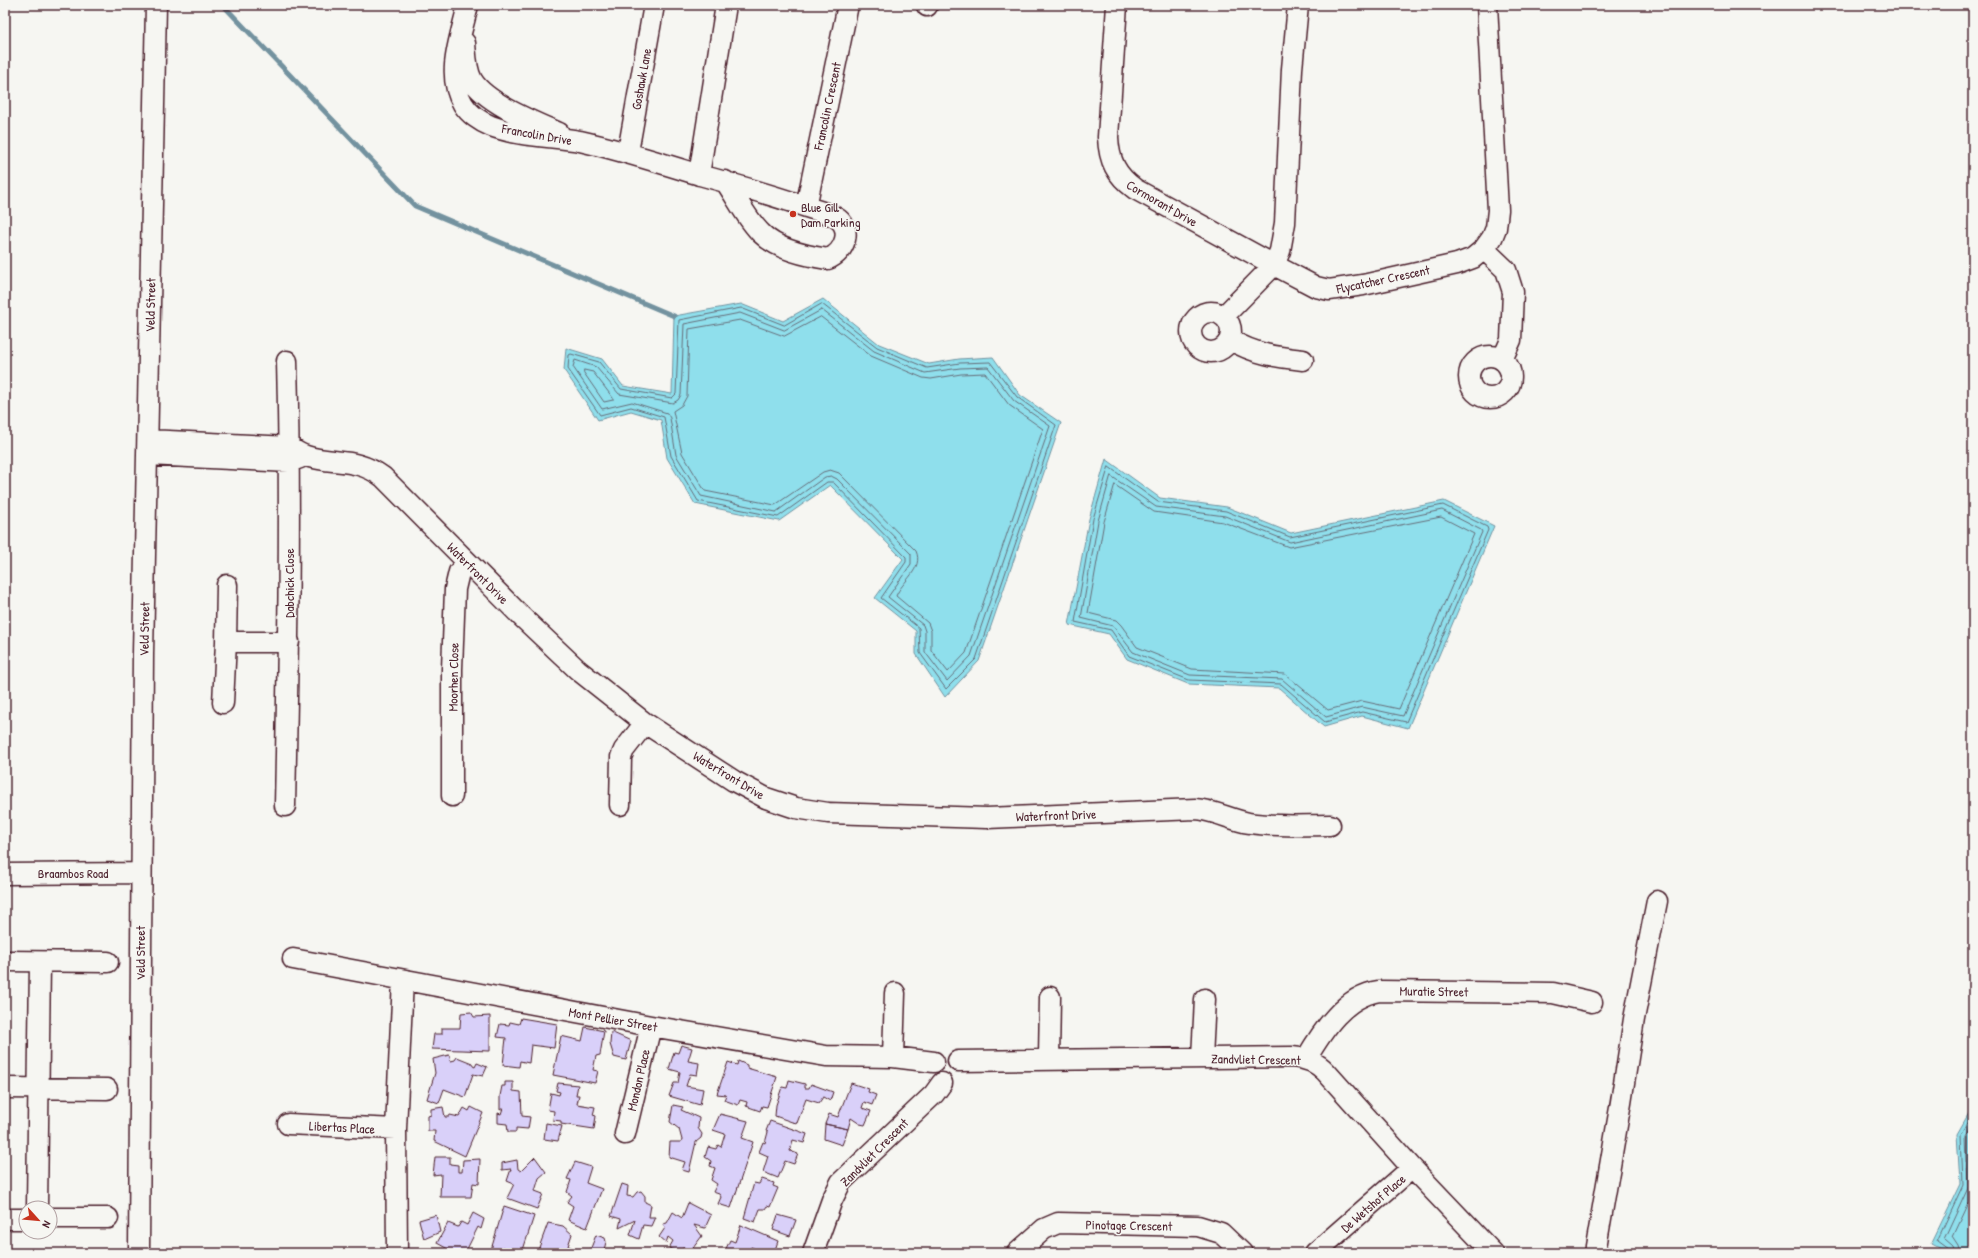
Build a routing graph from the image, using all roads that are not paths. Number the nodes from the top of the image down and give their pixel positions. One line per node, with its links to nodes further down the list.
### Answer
1 (156, 5): 20 (street, Veld Street)
2 (468, 5): 9 (street, Francolin Drive)
3 (654, 5): 9 (street, Goshawk Lane)
4 (726, 5): 10 (street)
5 (848, 5): 12 (street, Francolin Crescent)
6 (1117, 5): 14 (street, Cormorant Drive)
7 (1298, 5): 14 (street)
8 (1487, 5): 13 (street, Flycatcher Crescent)
9 (628, 152): 10 (street, Francolin Drive)
10 (699, 175): 11 (street, Francolin Drive)
11 (725, 181): 12 (street, Francolin Drive); 12 (street, Francolin Drive)
12 (806, 207)
13 (1484, 249): 14 (street, Flycatcher Crescent); 18 (street)
14 (1274, 266): 15 (street)
15 (1224, 316): 16 (street); 16 (street)
16 (1231, 340): 17 (street)
17 (1303, 360)
18 (1502, 360)
19 (287, 361): 21 (street, Dabchick Close)
20 (148, 447): 21 (street, Waterfront Drive); 32 (street, Veld Street)
21 (295, 455): 22 (street, Waterfront Drive); 25 (street, Dabchick Close)
22 (466, 562): 27 (street, Waterfront Drive); 28 (street, Moorhen Close)
23 (227, 585): 24 (street)
24 (226, 642): 25 (street); 26 (street)
25 (288, 642): 30 (street, Dabchick Close)
26 (223, 703)
27 (645, 723): 29 (street); 31 (street, Waterfront Drive)
28 (452, 796)
29 (620, 805)
30 (285, 806)
31 (1330, 825)
32 (141, 873): 33 (street, Braambos Road); 64 (street, Veld Street)
33 (5, 874)
34 (1657, 901): 71 (street)
35 (293, 960): 39 (street, Mont Pellier Street)
36 (5, 961): 37 (street)
37 (40, 962): 38 (street); 53 (street)
38 (108, 962)
39 (403, 980): 44 (street, Mont Pellier Street); 56 (street)
40 (895, 993): 45 (street)
41 (1050, 997): 49 (street)
42 (1205, 999): 46 (street)
43 (1592, 1002): 47 (street, Muratie Street)
44 (650, 1026): 45 (street, Mont Pellier Street); 57 (street, Mondon Place)
45 (893, 1057): 50 (street, Mont Pellier Street)
46 (1202, 1058): 47 (street, Zandvliet Crescent); 49 (street, Zandvliet Crescent)
47 (1306, 1059): 58 (street, Zandvliet Crescent)
48 (958, 1060): 49 (street, Zandvliet Crescent); 50 (street); 51 (street)
49 (1049, 1060)
50 (934, 1062): 51 (street)
51 (942, 1083): 66 (street, Zandvliet Crescent)
52 (5, 1088): 53 (street)
53 (39, 1088): 54 (street); 59 (street)
54 (107, 1089)
55 (288, 1124): 56 (street, Libertas Place)
56 (396, 1129): 65 (street)
57 (625, 1134)
58 (1412, 1168): 69 (street, De Wetshof Place); 70 (street, Zandvliet Crescent)
59 (37, 1200)
60 (58, 1218): 61 (street)
61 (108, 1218)
62 (5, 1219): 63 (street)
63 (18, 1219)
64 (139, 1253)
65 (397, 1253)
66 (813, 1253)
67 (1017, 1253): 68 (street, Pinotage Crescent)
68 (1242, 1253)
69 (1315, 1253)
70 (1493, 1253)
71 (1595, 1253)

